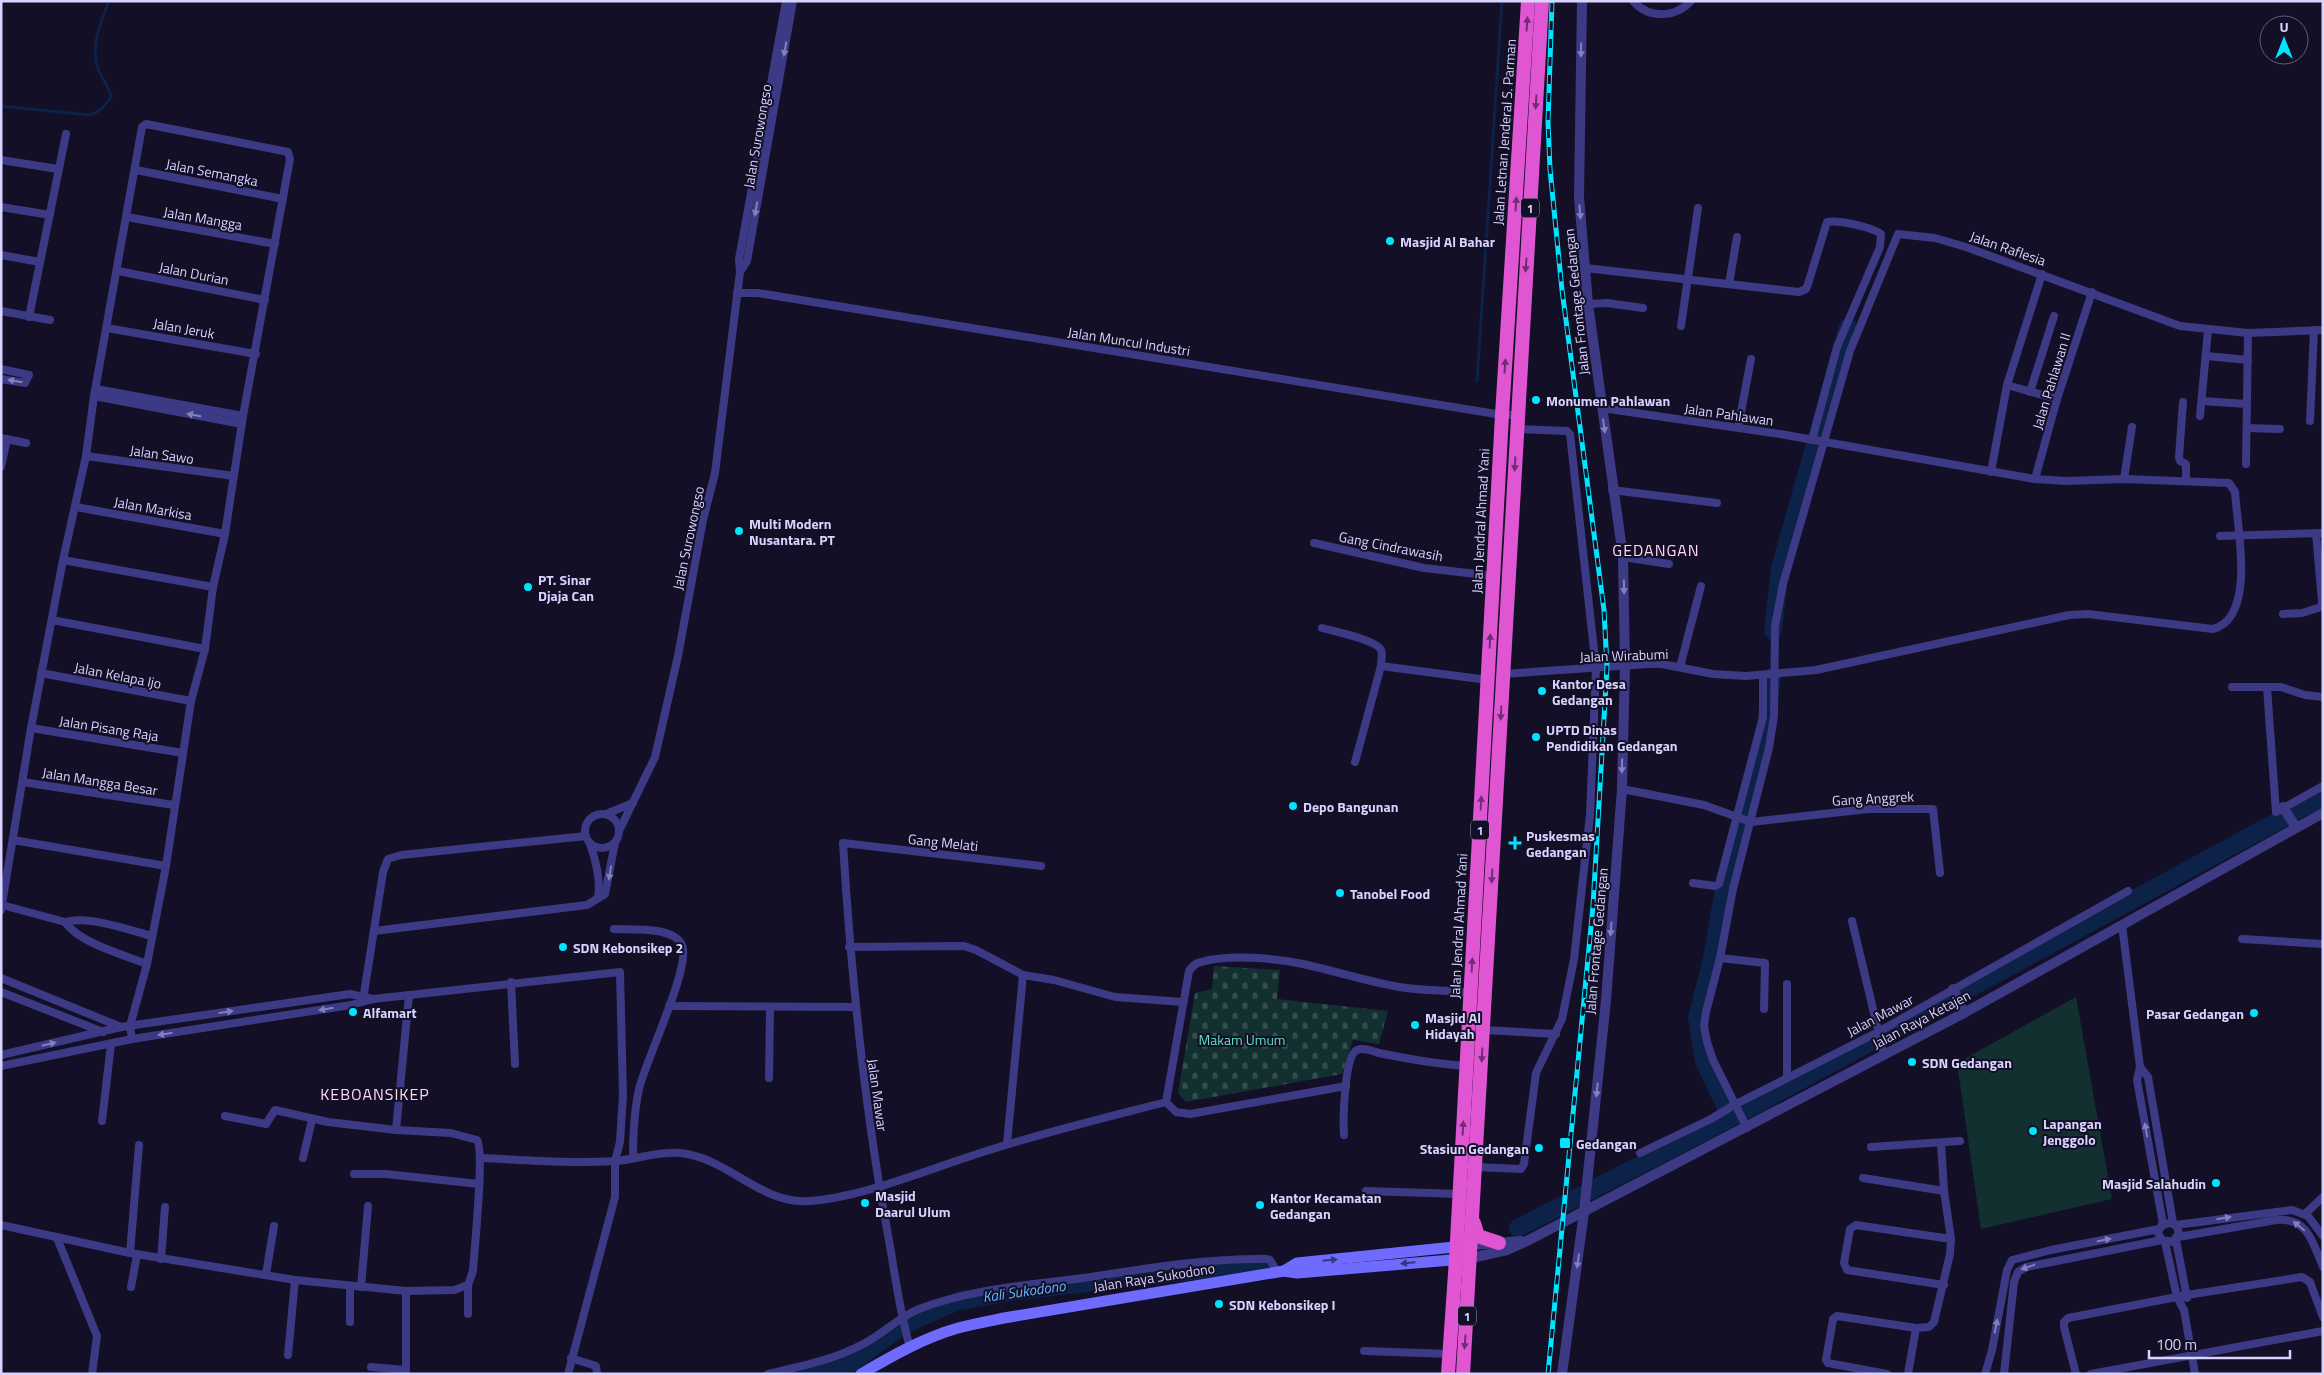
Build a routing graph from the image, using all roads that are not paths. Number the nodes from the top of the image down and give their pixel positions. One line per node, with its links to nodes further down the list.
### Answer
1 (786, 1): 23 (street, Jalan Surowongso)
2 (793, 1): 23 (street, Jalan Surowongso, one-way to 23)
3 (1528, 1): 57 (highway, Jalan Letnan Jenderal S. Parman / 1, one-way to 3)
4 (1542, 1): 58 (highway, 1, one-way to 58)
5 (1582, 1): 21 (street, Jalan Frontage Gedangan, one-way to 21)
6 (1633, 1): 7 (street)
7 (1691, 1)
8 (66, 134): 10 (street)
9 (1, 160): 10 (street)
10 (58, 169): 15 (street)
11 (136, 170): 12 (street, Jalan Semangka); 12 (street); 16 (street)
12 (284, 199): 18 (street)
13 (1, 207): 15 (street)
14 (1698, 208): 25 (street)
15 (50, 216): 20 (street)
16 (127, 216): 18 (street, Jalan Mangga); 22 (street)
17 (1737, 237): 26 (street)
18 (275, 244): 29 (street)
19 (1, 255): 20 (street)
20 (40, 262): 34 (street)
21 (1585, 268): 25 (street); 30 (street, Jalan Frontage Gedangan)
22 (118, 270): 29 (street, Jalan Durian); 37 (street)
23 (740, 272): 28 (street, Jalan Surowongso)
24 (2042, 274): 27 (street, Jalan Raflesia); 42 (street, Jalan Raflesia); 49 (street)
25 (1689, 280): 26 (street); 36 (street)
26 (1730, 284): 42 (street)
27 (2092, 292): 38 (street, Jalan Raflesia); 52 (street, Jalan Pahlawan II)
28 (737, 293): 57 (street, Jalan Muncul Industri); 115 (street, Jalan Surowongso)
29 (266, 300): 43 (street)
30 (1588, 304): 31 (street); 56 (street, Jalan Frontage Gedangan)
31 (1643, 308)
32 (1, 311): 34 (street)
33 (2054, 316): 51 (street)
34 (29, 317): 35 (street)
35 (50, 320)
36 (1681, 326)
37 (107, 328): 43 (street, Jalan Jeruk); 50 (street)
38 (2208, 330): 41 (street, Jalan Raflesia); 44 (street)
39 (2314, 330): 40 (street, Jalan Raflesia); 41 (street, Jalan Raflesia); 61 (street)
40 (2323, 330)
41 (2248, 333): 46 (street)
42 (1843, 349): 68 (street, Jalan Raflesia); 68 (street)
43 (256, 354): 60 (street)
44 (2206, 356): 46 (street); 53 (street)
45 (1751, 359): 63 (street)
46 (2248, 360): 55 (street)
47 (1, 369): 48 (street, one-way to 48)
48 (1, 379)
49 (2007, 385): 51 (street); 73 (street)
50 (95, 392): 60 (street); 70 (street)
51 (2030, 392): 52 (street)
52 (2057, 399): 75 (street, Jalan Pahlawan II)
53 (2202, 401): 55 (street); 59 (street)
54 (2183, 402): 77 (street)
55 (2247, 404): 64 (street)
56 (1602, 408): 63 (street, Jalan Pahlawan); 78 (street, Jalan Frontage Gedangan, one-way to 78)
57 (1502, 414): 58 (street, Jalan Muncul Industri); 89 (highway, Jalan Jendral Ahmad Yani / 1)
58 (1517, 415): 65 (highway, 1)
59 (2200, 416)
60 (243, 420): 74 (street)
61 (2310, 421)
62 (2132, 427): 76 (street)
63 (1738, 428): 68 (street, Jalan Pahlawan)
64 (2247, 428): 66 (street); 71 (street)
65 (1516, 429): 100 (street); 102 (highway, 1, one-way to 102)
66 (2280, 429)
67 (4, 438): 69 (street); 72 (street)
68 (1817, 441): 73 (street, Jalan Pahlawan); 103 (street)
69 (26, 443)
70 (86, 456): 74 (street, Jalan Sawo); 80 (street)
71 (2246, 464)
72 (1, 468)
73 (1992, 472): 75 (street, Jalan Pahlawan)
74 (234, 476): 82 (street)
75 (2035, 479): 76 (street, Jalan Pahlawan)
76 (2124, 479): 77 (street, Jalan Pahlawan)
77 (2186, 481): 84 (street, Jalan Pahlawan)
78 (1612, 490): 79 (street); 86 (street, Jalan Frontage Gedangan)
79 (1717, 503)
80 (76, 506): 82 (street, Jalan Markisa); 87 (street)
81 (2319, 533): 84 (street); 92 (street)
82 (225, 534): 91 (street)
83 (2220, 536): 84 (street)
84 (2238, 536): 103 (street, Jalan Wirabumi)
85 (1314, 543): 89 (street, Gang Cindrawasih)
86 (1623, 557): 88 (street); 97 (street, Jalan Frontage Gedangan, one-way to 97)
87 (63, 560): 91 (street); 94 (street)
88 (1668, 564)
89 (1494, 576): 104 (highway, Jalan Jendral Ahmad Yani / 1, one-way to 89)
90 (1701, 586): 99 (street)
91 (214, 587): 96 (street)
92 (2323, 602): 93 (street)
93 (2283, 614)
94 (52, 620): 96 (street); 101 (street)
95 (1322, 628): 98 (street)
96 (205, 649): 108 (street)
97 (1625, 665): 99 (street, Jalan Wirabumi); 100 (street, Jalan Wirabumi); 114 (street, Jalan Frontage Gedangan, one-way to 114)
98 (1381, 666): 104 (street); 111 (street)
99 (1680, 667): 103 (street, Jalan Wirabumi)
100 (1596, 668): 102 (street, Jalan Wirabumi); 166 (street)
101 (41, 673): 108 (street, Jalan Kelapa Ijo); 109 (street)
102 (1503, 674): 164 (highway, 1, one-way to 164)
103 (1769, 674): 120 (street); 121 (street)
104 (1488, 680): 153 (highway, Jalan Jendral Ahmad Yani / 1, one-way to 104)
105 (2267, 686): 106 (street); 107 (street); 117 (street)
106 (2232, 687)
107 (2323, 697)
108 (191, 701): 110 (street)
109 (31, 728): 110 (street, Jalan Pisang Raja); 112 (street)
110 (183, 753): 116 (street)
111 (1355, 762)
112 (22, 782): 116 (street, Jalan Mangga Besar); 125 (street)
113 (2323, 786): 117 (street)
114 (1622, 789): 120 (street); 211 (street, Jalan Frontage Gedangan, one-way to 211)
115 (633, 803): 119 (street); 123 (street, Jalan Surowongso)
116 (174, 805): 129 (street)
117 (2281, 810): 122 (street)
118 (2323, 813): 122 (street, Jalan Raya Ketajen)
119 (606, 814): 123 (street); 124 (street)
120 (1738, 817): 121 (street); 132 (street)
121 (1750, 821): 131 (street, Gang Anggrek); 145 (street)
122 (2294, 824): 138 (street, Jalan Raya Ketajen)
123 (620, 831): 126 (street)
124 (586, 836): 128 (street); 140 (street)
125 (13, 840): 129 (street); 135 (street)
126 (615, 843): 128 (street); 134 (street, one-way to 134)
127 (843, 843): 130 (street, Gang Melati); 144 (street, Jalan Mawar)
128 (590, 844): 134 (street)
129 (166, 866): 141 (street)
130 (1041, 866)
131 (1940, 873)
132 (1693, 883)
133 (2128, 891): 151 (street, Jalan Mawar)
134 (598, 898): 140 (street)
135 (2, 908): 137 (street)
136 (1852, 921): 167 (street)
137 (65, 922): 141 (street); 146 (street)
138 (2122, 925): 161 (street, Jalan Raya Ketajen); 175 (street)
139 (614, 929): 157 (street)
140 (374, 931): 155 (street)
141 (152, 936): 146 (street)
142 (2242, 939): 143 (street)
143 (2323, 944)
144 (850, 947): 147 (street); 158 (street, Jalan Mawar)
145 (1720, 958): 160 (street); 180 (street)
146 (147, 964): 162 (street)
147 (1024, 975): 156 (street); 189 (street)
148 (1, 978): 163 (street)
149 (511, 982): 154 (street); 172 (street); 196 (street)
150 (1787, 984): 176 (street)
151 (1954, 991): 161 (street); 167 (street, Jalan Mawar)
152 (1, 992): 165 (street)
153 (1471, 993): 156 (street); 174 (highway, Jalan Jendral Ahmad Yani / 1)
154 (409, 995): 155 (street); 185 (street)
155 (363, 999): 162 (street, one-way to 155); 168 (street, one-way to 168)
156 (1183, 1002): 179 (street)
157 (669, 1006): 159 (street); 195 (street)
158 (855, 1006): 159 (street); 203 (street, Jalan Mawar)
159 (770, 1007): 177 (street)
160 (1764, 1009)
161 (1963, 1011): 170 (street, Jalan Raya Ketajen)
162 (130, 1026): 163 (street); 168 (street)
163 (121, 1027): 165 (street)
164 (1483, 1030): 166 (street); 199 (highway, 1, one-way to 199)
165 (103, 1032): 171 (street, one-way to 165)
166 (1556, 1034): 199 (street)
167 (1878, 1034): 170 (street); 176 (street, Jalan Mawar)
168 (132, 1039): 169 (street)
169 (112, 1044): 173 (street); 183 (street)
170 (1883, 1053): 184 (street, Jalan Raya Ketajen)
171 (1, 1055)
172 (516, 1064)
173 (1, 1066)
174 (1467, 1066): 178 (street); 206 (highway, Jalan Jendral Ahmad Yani / 1, one-way to 174)
175 (2140, 1067): 197 (street); 198 (street, one-way to 175)
176 (1787, 1077): 180 (street, Jalan Mawar)
177 (769, 1078)
178 (1346, 1086): 179 (street); 186 (street)
179 (1166, 1102): 189 (street)
180 (1736, 1108): 184 (street); 192 (street, Jalan Mawar)
181 (226, 1116): 182 (street)
182 (312, 1120): 185 (street); 193 (street)
183 (102, 1121)
184 (1745, 1125): 211 (street, Jalan Raya Ketajen)
185 (396, 1130): 194 (street)
186 (1344, 1135)
187 (1960, 1141): 188 (street)
188 (1940, 1142): 191 (street); 205 (street)
189 (1007, 1144): 203 (street)
190 (139, 1145): 229 (street)
191 (1871, 1147)
192 (1640, 1153)
193 (303, 1158)
194 (480, 1158): 196 (street); 202 (street)
195 (633, 1158): 196 (street); 203 (street)
196 (618, 1160): 256 (street)
197 (2163, 1161): 198 (street); 214 (street)
198 (2152, 1162): 218 (street)
199 (1476, 1167): 210 (highway, 1)
200 (354, 1174): 202 (street)
201 (1863, 1178): 205 (street)
202 (479, 1184): 236 (street)
203 (879, 1185): 247 (street, Jalan Mawar)
204 (1366, 1191): 206 (street)
205 (1944, 1191): 222 (street)
206 (1460, 1194): 228 (highway, Jalan Jendral Ahmad Yani / 1)
207 (2323, 1194): 213 (street)
208 (165, 1206): 230 (street)
209 (368, 1206): 239 (street)
210 (1473, 1212): 225 (highway); 227 (highway, 1)
211 (1584, 1212): 223 (street, Jalan Raya Ketajen); 267 (street, Jalan Frontage Gedangan, one-way to 267)
212 (2249, 1214): 213 (street); 214 (street, one-way to 212); 216 (street)
213 (2305, 1214): 219 (street)
214 (2174, 1224): 218 (street); 221 (street)
215 (1, 1225): 220 (street)
216 (2251, 1225): 221 (street); 232 (street, one-way to 216)
217 (274, 1226): 234 (street)
218 (2161, 1227): 224 (street); 226 (street, one-way to 218)
219 (2323, 1236)
220 (57, 1238): 229 (street); 260 (street)
221 (2177, 1238): 224 (street); 242 (street)
222 (1951, 1239): 237 (street); 237 (street)
223 (1528, 1241): 225 (street, Jalan Raya Ketajen); 227 (street, Jalan Raya Ketajen)
224 (2163, 1241): 231 (street); 243 (street)
225 (1499, 1243): 227 (street, Jalan Raya Ketajen)
226 (2051, 1250): 231 (street); 270 (street, one-way to 226)
227 (1471, 1252): 228 (main road, Jalan Raya Sukodono); 266 (highway, 1, one-way to 266)
228 (1457, 1253): 233 (main road, Jalan Raya Sukodono); 253 (highway, 1)
229 (134, 1254): 230 (street); 240 (street)
230 (161, 1259): 234 (street)
231 (2053, 1260): 271 (street, one-way to 271)
232 (2323, 1267)
233 (1280, 1272): 247 (street); 251 (main road, Jalan Raya Sukodono)
234 (266, 1274): 235 (street)
235 (294, 1280): 238 (street); 254 (street)
236 (468, 1285): 241 (street); 245 (street)
237 (1944, 1285): 249 (street)
238 (350, 1286): 239 (street); 248 (street)
239 (361, 1286): 241 (street)
240 (131, 1287)
241 (406, 1291): 259 (street)
242 (2187, 1295): 243 (street); 244 (street); 246 (street)
243 (2177, 1298): 244 (street); 272 (street)
244 (2184, 1310): 255 (street)
245 (468, 1314)
246 (2323, 1317)
247 (904, 1319): 251 (street, Jalan Mawar); 258 (street)
248 (350, 1322)
249 (1916, 1328): 268 (street); 269 (street)
250 (2323, 1331): 255 (street)
251 (908, 1342): 264 (main road, Jalan Raya Sukodono)
252 (1364, 1351): 253 (street)
253 (1450, 1354): 265 (highway, 1)
254 (288, 1355)
255 (2192, 1356): 273 (street); 274 (street)
256 (571, 1358): 261 (street); 262 (street)
257 (371, 1367): 259 (street)
258 (809, 1369): 263 (street)
259 (406, 1372)
260 (92, 1374)
261 (568, 1374)
262 (597, 1374)
263 (768, 1374)
264 (860, 1374)
265 (1448, 1374)
266 (1463, 1374)
267 (1562, 1374)
268 (1887, 1374)
269 (1908, 1374)
270 (1985, 1374)
271 (2004, 1374)
272 (2076, 1374)
273 (2091, 1374)
274 (2195, 1374)

